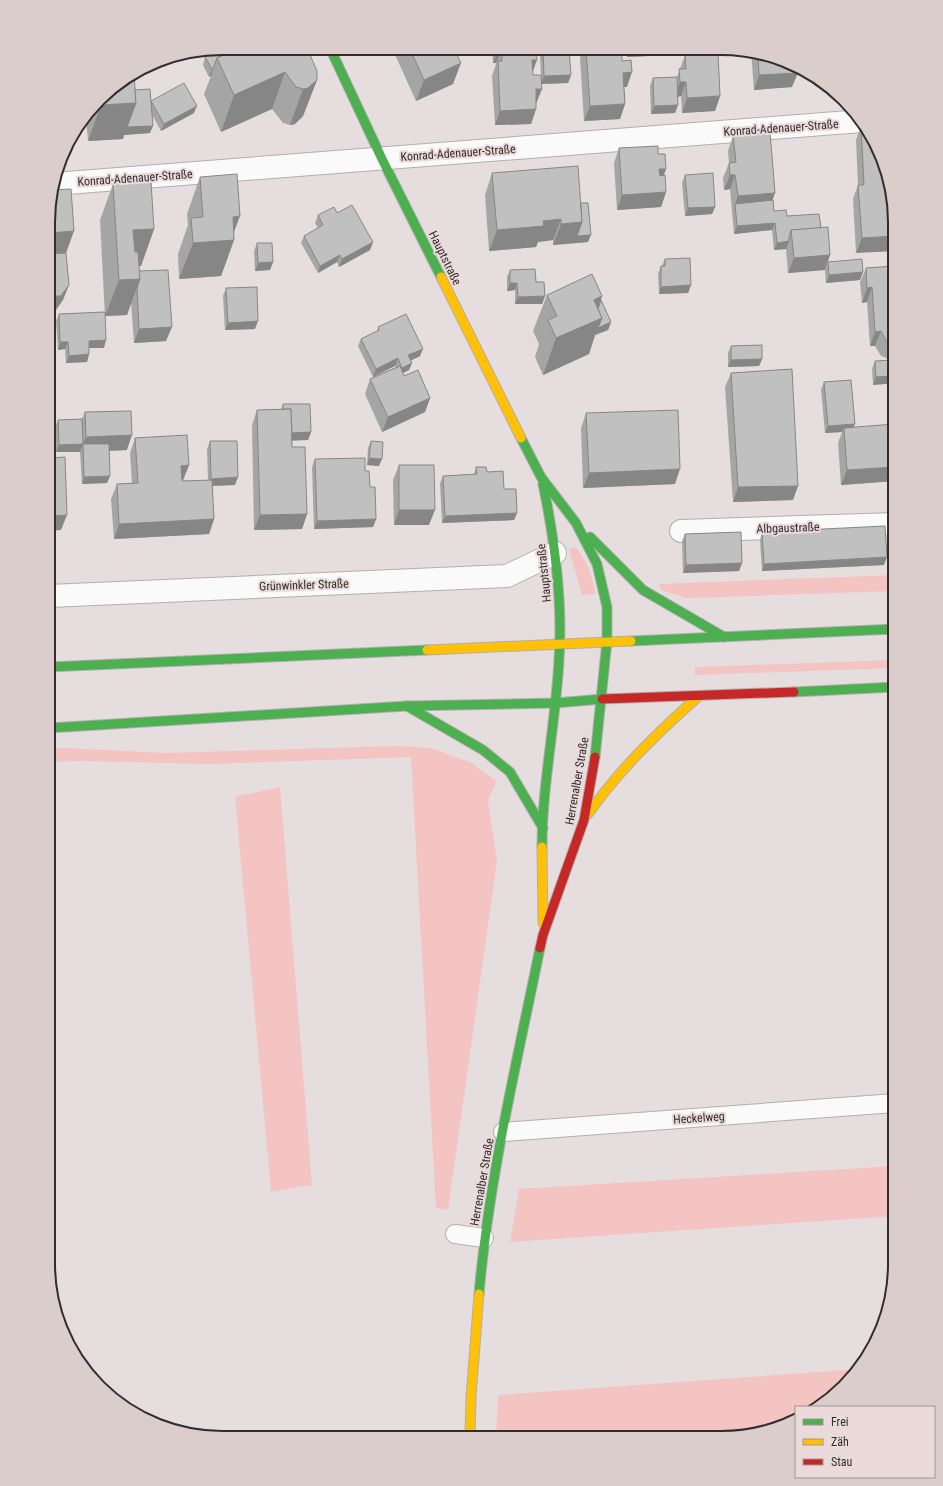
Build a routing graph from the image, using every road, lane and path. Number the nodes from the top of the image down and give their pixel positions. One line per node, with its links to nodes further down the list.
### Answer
1 (333, 55): 3 (street, Hauptstraße)
2 (855, 122): 3 (street, Konrad-Adenauer-Straße)
3 (382, 159): 4 (street, Konrad-Adenauer-Straße); 5 (street, Hauptstraße)
4 (59, 184)
5 (541, 476): 6 (street, Hauptstraße); 9 (street, Hauptstraße)
6 (576, 523): 12 (street); 13 (street, Hauptstraße)
7 (888, 524): 8 (street, Albgaustraße)
8 (681, 531)
9 (555, 553): 10 (street, Grünwinkler Straße); 14 (street, Hauptstraße)
10 (55, 596)
11 (888, 629): 12 (street)
12 (724, 637): 13 (street)
13 (607, 641): 14 (street); 18 (street, Herrenalber Straße)
14 (559, 643): 15 (street); 19 (street, Hauptstraße)
15 (55, 667)
16 (888, 687): 17 (street)
17 (699, 696): 18 (street); 22 (street)
18 (601, 698): 19 (street); 22 (street, Herrenalber Straße)
19 (556, 703): 20 (street); 23 (street, Herrenalber Straße)
20 (407, 706): 21 (street); 23 (street)
21 (55, 728)
22 (584, 820): 24 (street, Herrenalber Straße)
23 (542, 828): 24 (street, Herrenalber Straße)
24 (544, 934): 26 (street, Herrenalber Straße)
25 (888, 1104): 26 (lane, Heckelweg)
26 (503, 1132): 28 (street, Herrenalber Straße)
27 (455, 1234): 28 (lane)
28 (484, 1238): 29 (street, Herrenalber Straße)
29 (470, 1431)

